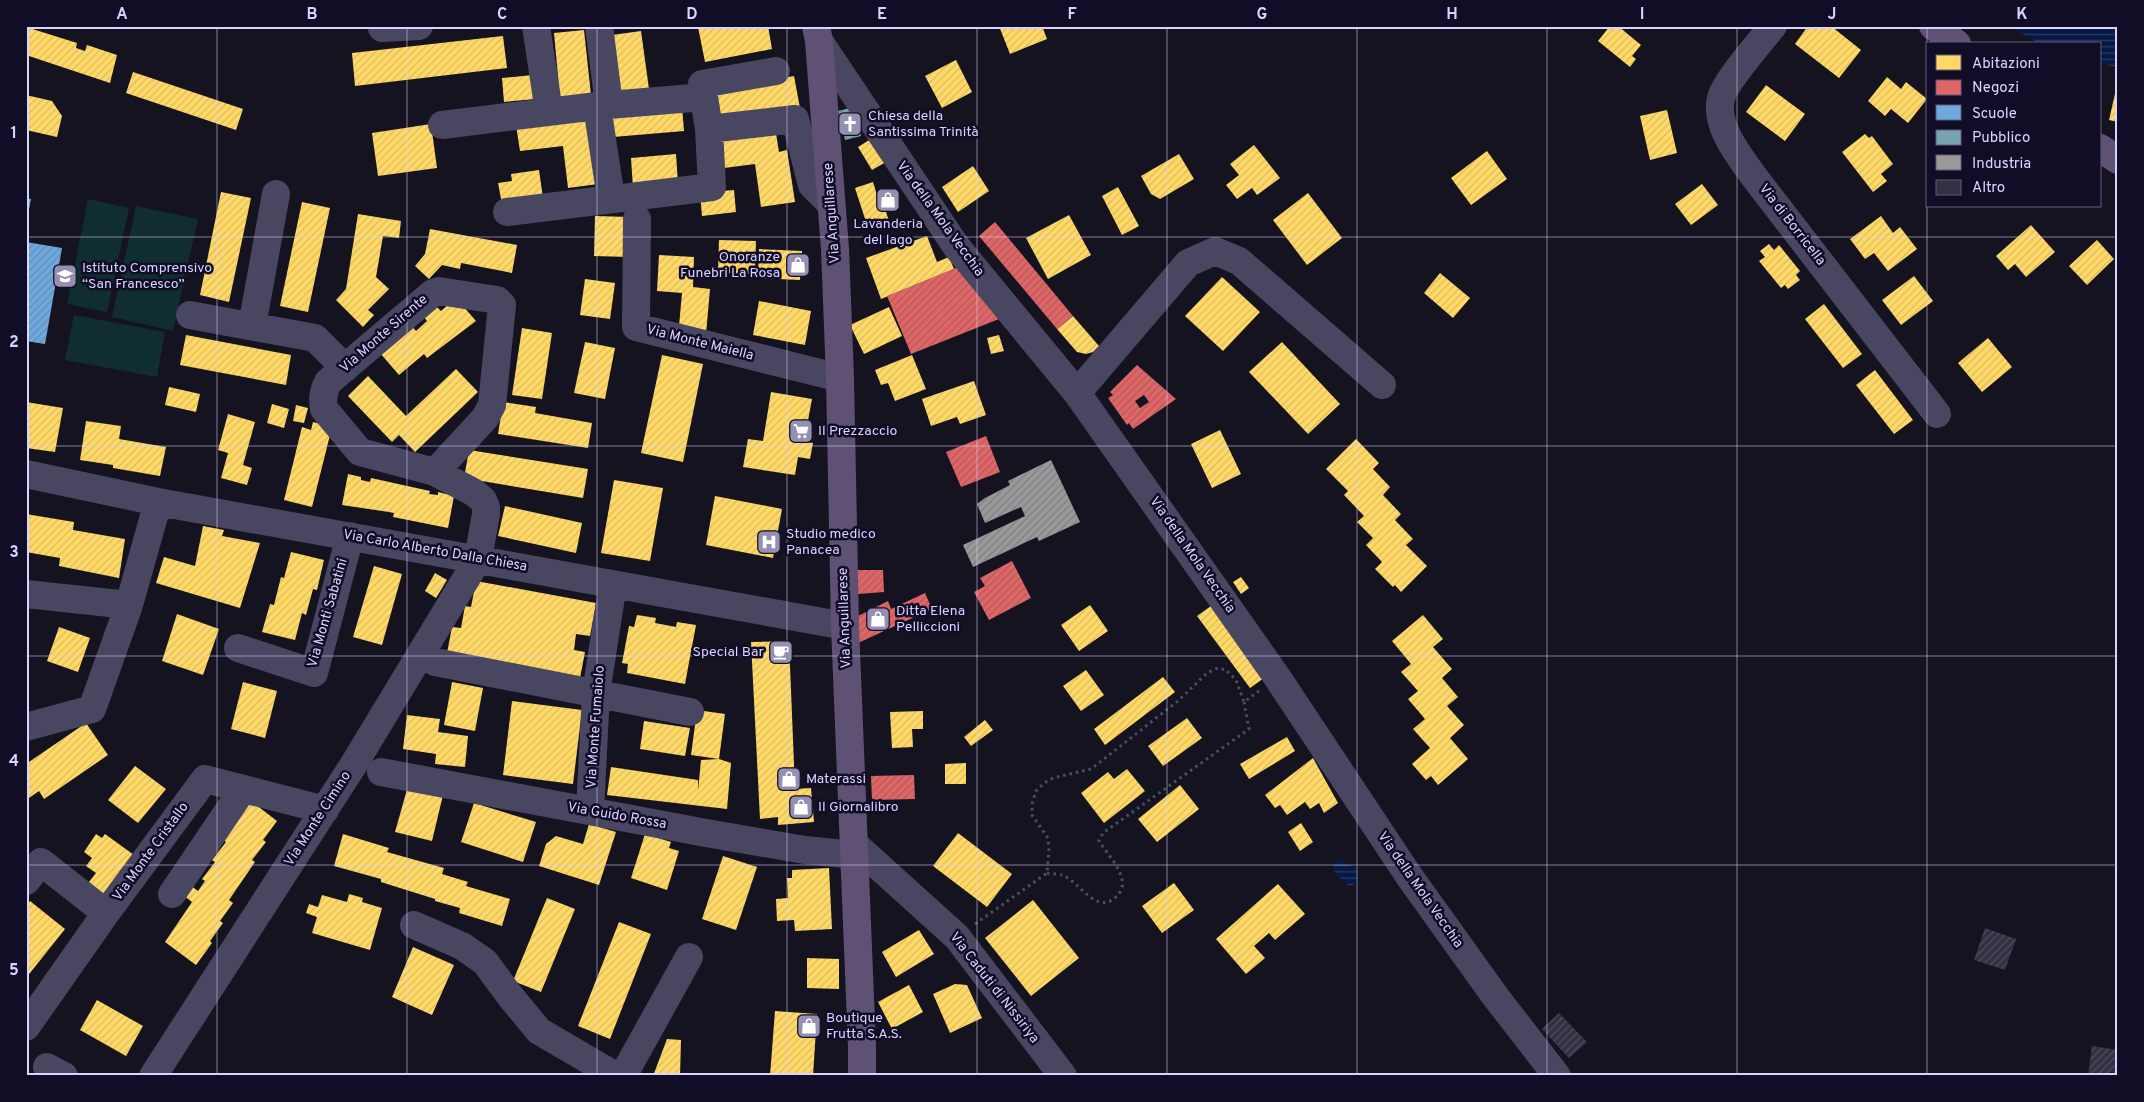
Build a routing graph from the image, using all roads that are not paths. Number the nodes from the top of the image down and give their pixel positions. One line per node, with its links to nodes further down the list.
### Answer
1 (419, 26): 6 (street)
2 (536, 26): 12 (street)
3 (599, 26): 11 (street)
4 (1772, 26): 28 (street, Via di Borricella)
5 (1933, 26): 8 (main road)
6 (382, 28)
7 (818, 33): 19 (main road, Via Anguillarese); 27 (street, Via della Mola Vecchia)
8 (1954, 42)
9 (776, 72): 10 (street)
10 (704, 97): 11 (street); 14 (street)
11 (603, 105): 12 (street); 18 (street)
12 (549, 112): 13 (street)
13 (442, 125)
14 (709, 129): 18 (street); 19 (street)
15 (2102, 149): 16 (main road)
16 (2118, 160)
17 (276, 194): 23 (street)
18 (611, 199): 20 (street)
19 (831, 204): 25 (main road, Via Anguillarese)
20 (507, 212)
21 (637, 219): 25 (street, Via Monte Maiella)
22 (190, 315): 23 (street)
23 (252, 326): 24 (street)
24 (345, 368): 29 (street, Via Monte Sirente); 29 (street, Via Monte Sirente)
25 (840, 378): 37 (main road, Via Anguillarese)
26 (1382, 385): 27 (street)
27 (1077, 393): 59 (street, Via della Mola Vecchia)
28 (1937, 414)
29 (435, 472): 33 (street, Via Monte Sirente)
30 (26, 474): 31 (street, Via Carlo Alberto Dalla Chiesa)
31 (158, 502): 32 (street, Via Carlo Alberto Dalla Chiesa); 36 (street)
32 (350, 536): 33 (street, Via Carlo Alberto Dalla Chiesa); 38 (street, Via Monti Sabatini)
33 (478, 559): 34 (street, Via Carlo Alberto Dalla Chiesa); 45 (street, Via Monte Cimino)
34 (613, 584): 37 (street, Via Carlo Alberto Dalla Chiesa); 40 (street, Via Monte Fumaiolo)
35 (26, 594): 36 (street)
36 (129, 605): 42 (street)
37 (845, 626): 47 (main road, Via Anguillarese)
38 (238, 648)
39 (435, 662): 40 (street)
40 (596, 693): 41 (street); 46 (street, Via Monte Fumaiolo)
41 (690, 712)
42 (26, 727)
43 (381, 772): 46 (street, Via Guido Rossa)
44 (243, 789): 45 (street, Via Monte Cristallo); 49 (street); 50 (street, Via Monte Cristallo)
45 (325, 810): 54 (street, Via Monte Cimino)
46 (590, 811): 47 (street, Via Guido Rossa)
47 (854, 850): 57 (main road, Via Anguillarese); 58 (street, Via Caduti di Nissiriya)
48 (26, 881): 50 (street)
49 (172, 894)
50 (106, 913): 53 (street, Via Monte Cristallo)
51 (414, 925): 55 (street)
52 (689, 958): 56 (street)
53 (26, 1027)
54 (152, 1076)
55 (616, 1076)
56 (623, 1076)
57 (862, 1076)
58 (1063, 1076)
59 (1557, 1076)

